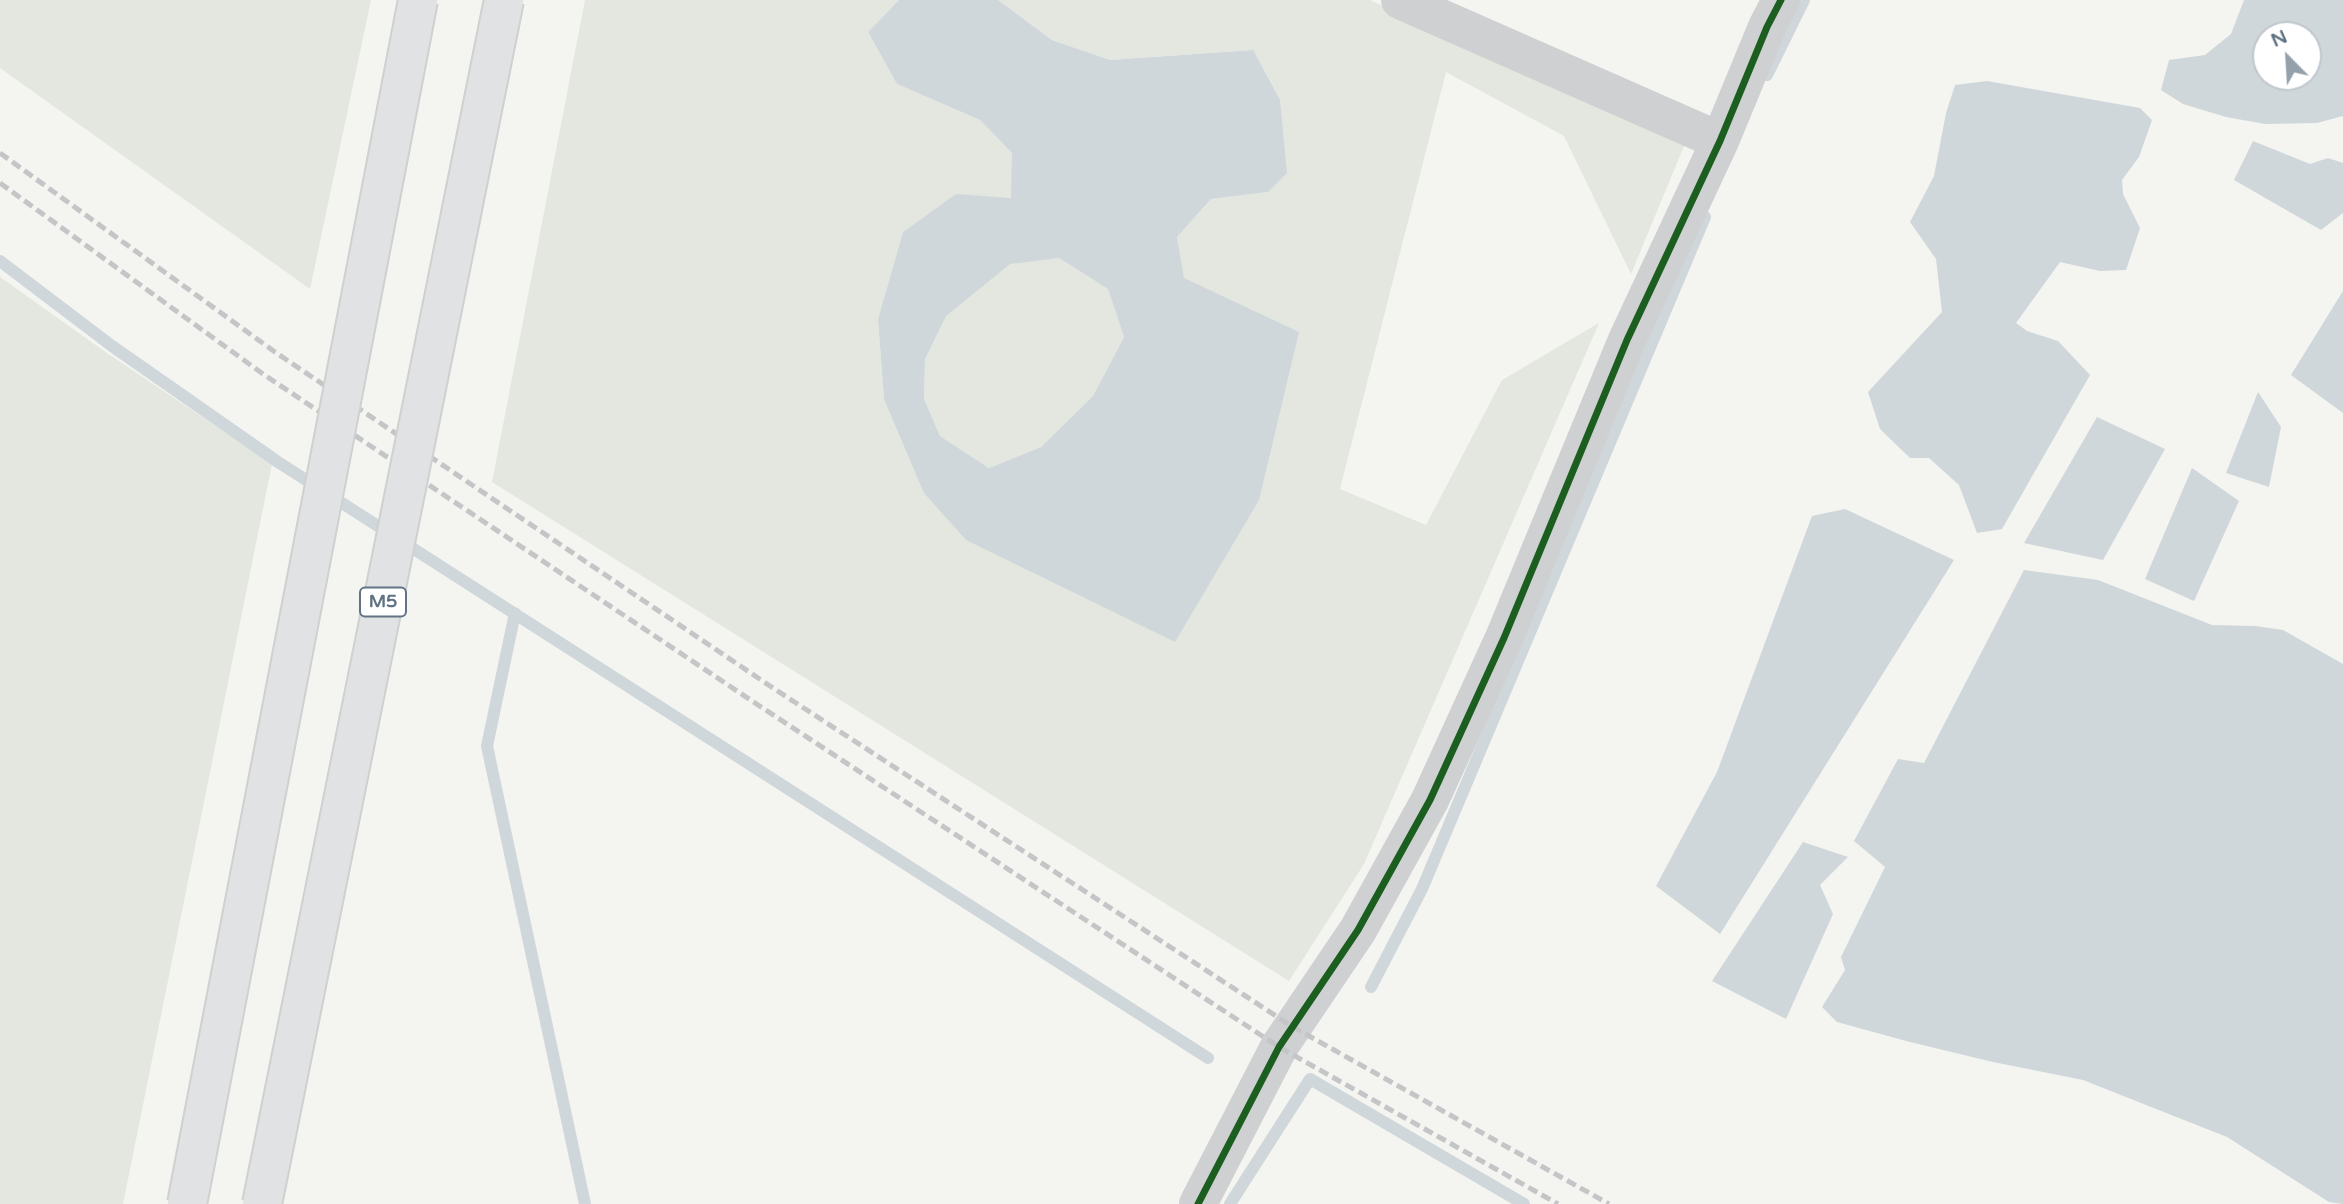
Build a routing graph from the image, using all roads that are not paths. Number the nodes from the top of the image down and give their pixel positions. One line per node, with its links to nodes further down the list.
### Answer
1 (418, 0): 6 (highway, bridge)
2 (504, 0): 7 (highway, M5, bridge)
3 (1400, 0): 5 (street)
4 (1782, 0): 5 (street)
5 (1720, 141): 8 (street)
6 (187, 1204)
7 (262, 1204)
8 (1198, 1204)

